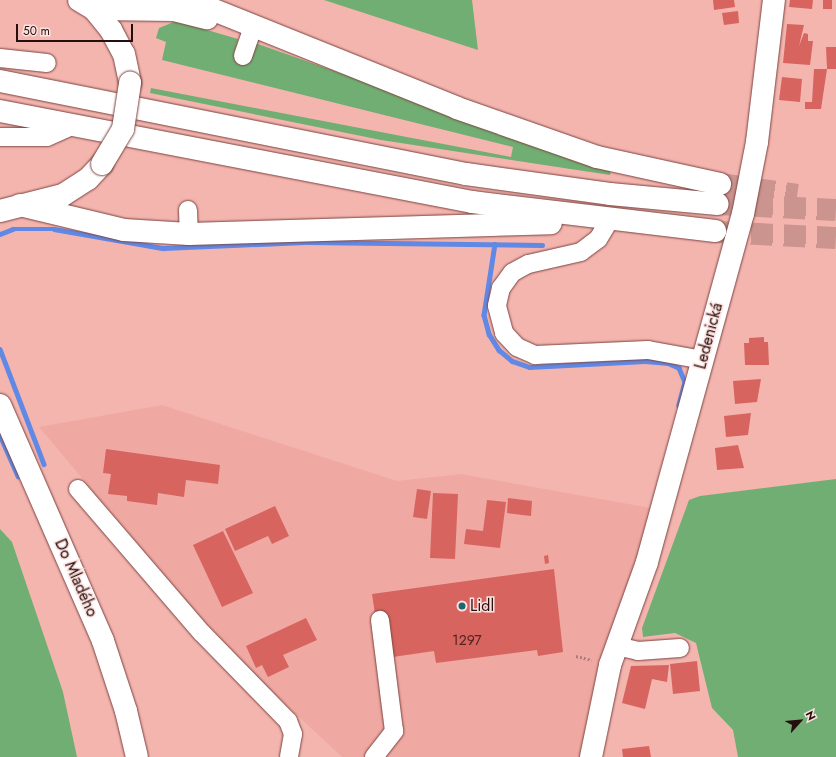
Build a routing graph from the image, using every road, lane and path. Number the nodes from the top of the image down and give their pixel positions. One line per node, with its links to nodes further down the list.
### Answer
1 (189, 0): 5 (main road)
2 (774, 0): 18 (main road, Ledenická)
3 (87, 4): 4 (main road); 13 (main road, bridge)
4 (252, 30): 5 (main road); 6 (lane)
5 (275, 36): 9 (main road)
6 (243, 56)
7 (0, 58): 8 (lane)
8 (47, 64)
9 (0, 82)
10 (0, 111): 11 (main road)
11 (74, 126): 12 (lane); 15 (main road)
12 (0, 137)
13 (7, 207): 17 (main road)
14 (188, 210): 17 (lane)
15 (609, 221): 16 (main road); 17 (main road); 18 (lane)
16 (715, 232)
17 (188, 234)
18 (703, 360): 23 (main road, Ledenická)
19 (0, 405): 24 (main road, Do Mladého)
20 (78, 489): 25 (lane)
21 (380, 620): 26 (lane)
22 (680, 648): 23 (lane)
23 (613, 655): 27 (main road, Ledenická)
24 (136, 757)
25 (289, 757)
26 (374, 757)
27 (591, 757)

